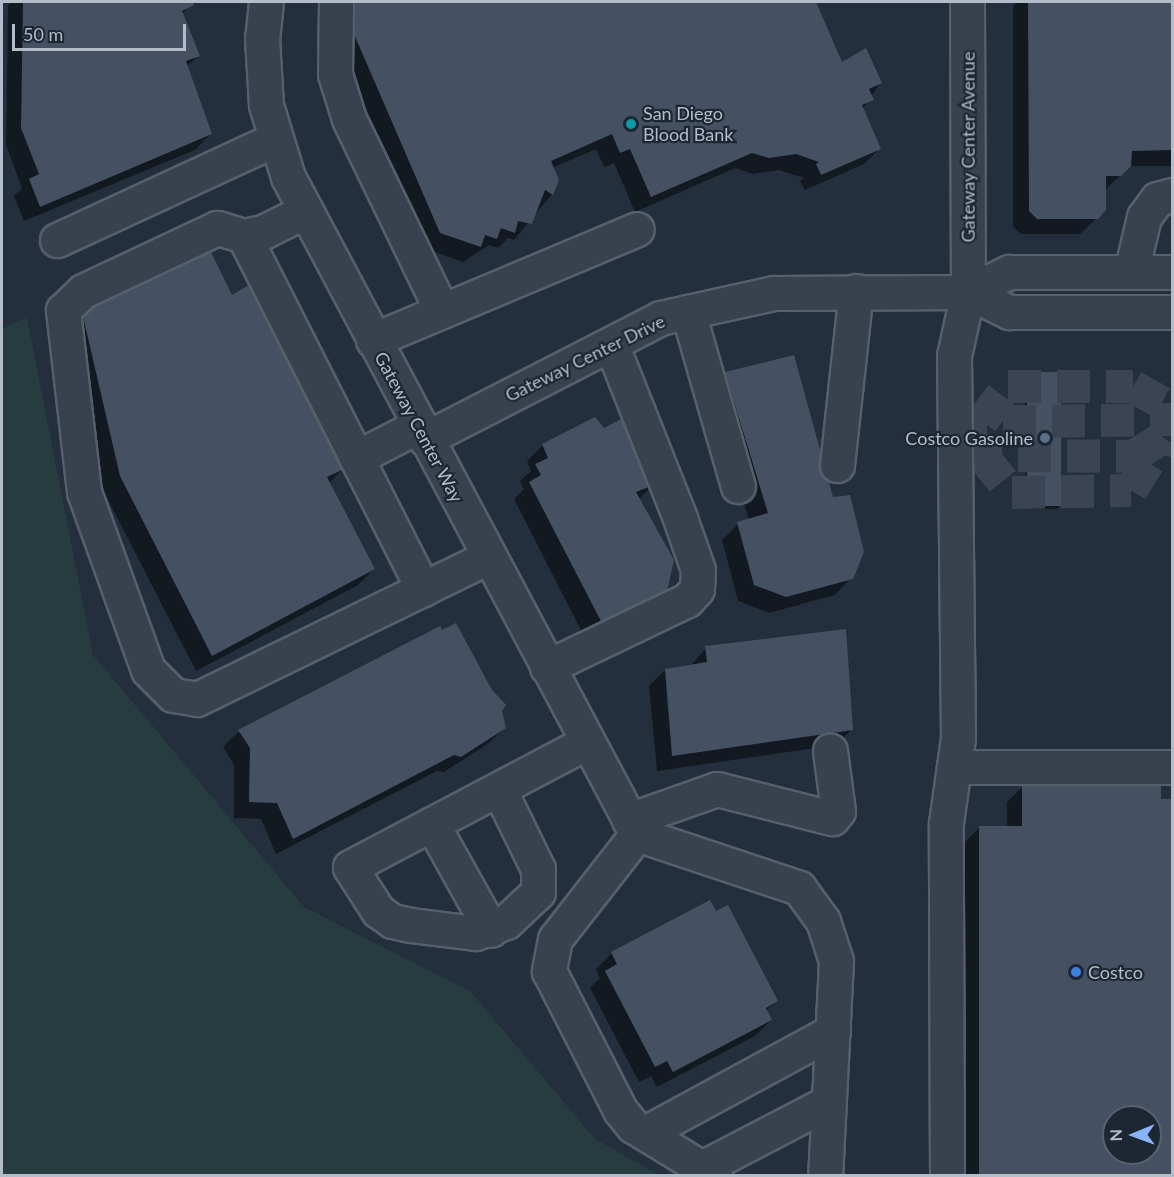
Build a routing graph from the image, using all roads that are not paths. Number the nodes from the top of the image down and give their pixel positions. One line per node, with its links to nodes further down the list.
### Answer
1 (266, 2): 4 (street, Gateway Center Way)
2 (336, 2): 14 (street)
3 (967, 2): 13 (street, Gateway Center Avenue)
4 (276, 139): 6 (street, Gateway Center Way); 9 (street)
5 (1173, 195): 10 (street)
6 (305, 211): 8 (street); 17 (street, Gateway Center Way)
7 (637, 229): 14 (street)
8 (244, 236): 20 (street); 24 (street)
9 (57, 240)
10 (1131, 272): 11 (street, Gateway Center Drive); 13 (street, Gateway Center Drive)
11 (1173, 273)
12 (856, 291): 13 (street, Gateway Center Drive); 15 (street, Gateway Center Drive); 21 (street)
13 (968, 292): 16 (street, Gateway Center Drive); 28 (street, Gateway Center Avenue)
14 (442, 311): 17 (street)
15 (688, 312): 18 (street, Gateway Center Drive); 22 (street)
16 (1173, 312)
17 (373, 340): 19 (street, Gateway Center Way)
18 (611, 344): 19 (street, Gateway Center Drive); 25 (street)
19 (422, 433): 20 (street, Gateway Center Drive); 23 (street, Gateway Center Way)
20 (356, 458): 24 (street)
21 (837, 465)
22 (738, 486)
23 (488, 557): 24 (street); 25 (street, Gateway Center Way)
24 (423, 589)
25 (547, 667): 26 (street, Gateway Center Way)
26 (587, 742): 30 (street); 32 (street, Gateway Center Way)
27 (830, 751): 32 (street)
28 (956, 767): 29 (street); 39 (street, Gateway Center Avenue)
29 (1173, 767)
30 (499, 789): 31 (street); 33 (street)
31 (432, 824): 33 (street); 33 (street)
32 (633, 827): 34 (street); 36 (street)
33 (491, 930)
34 (833, 1031): 35 (street); 36 (street)
35 (829, 1102): 37 (street); 38 (street)
36 (645, 1133): 37 (street)
37 (709, 1172)
38 (825, 1176)
39 (947, 1176)

